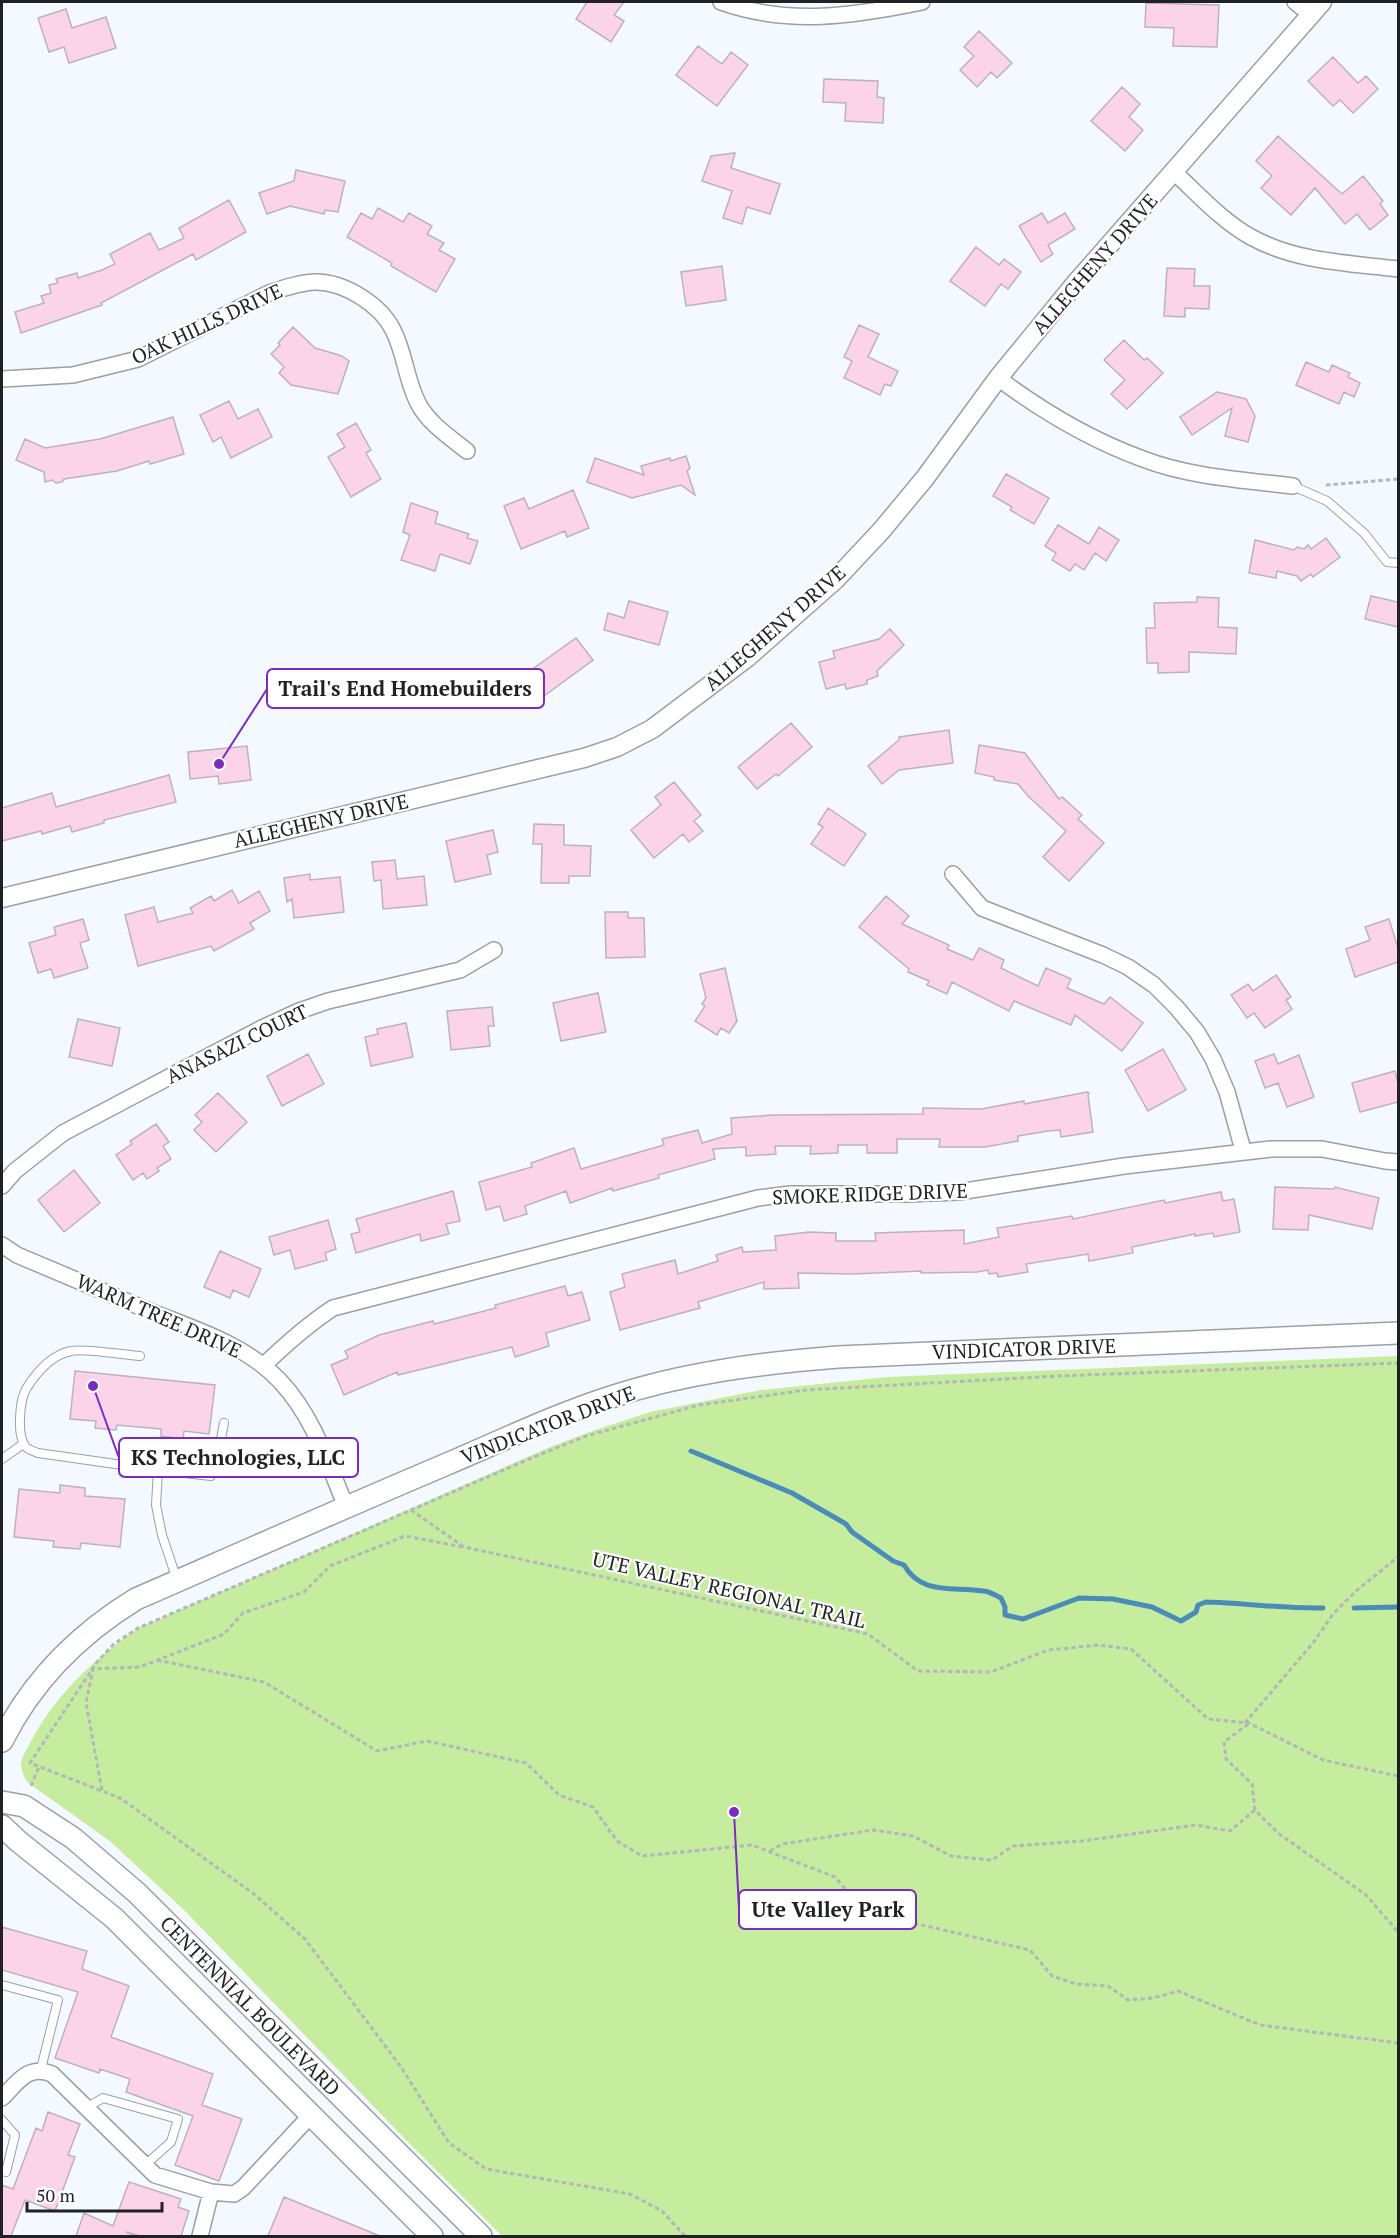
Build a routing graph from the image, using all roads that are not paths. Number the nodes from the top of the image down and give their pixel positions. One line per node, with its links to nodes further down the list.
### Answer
1 (721, 2): 2 (street)
2 (922, 2)
3 (1295, 2): 4 (street)
4 (1316, 8): 5 (street, ALLEGHENY DRIVE)
5 (1174, 172): 6 (street); 7 (street, ALLEGHENY DRIVE)
6 (1398, 269)
7 (998, 378): 10 (street); 13 (street, ALLEGHENY DRIVE)
8 (2, 379): 9 (street, OAK HILLS DRIVE)
9 (467, 451)
10 (1293, 486): 11 (lane)
11 (1398, 563)
12 (953, 874): 15 (street)
13 (2, 898)
14 (494, 950): 17 (street, ANASAZI COURT)
15 (1243, 1150): 16 (street, SMOKE RIDGE DRIVE); 21 (street, SMOKE RIDGE DRIVE)
16 (1398, 1162)
17 (2, 1186)
18 (2, 1245): 21 (street, WARM TREE DRIVE)
19 (1398, 1333): 26 (main road, VINDICATOR DRIVE)
20 (140, 1356): 23 (lane)
21 (264, 1365): 26 (street, WARM TREE DRIVE)
22 (224, 1423): 25 (lane)
23 (23, 1444): 24 (lane); 25 (lane)
24 (2, 1460)
25 (158, 1470): 27 (lane)
26 (346, 1507): 27 (main road, VINDICATOR DRIVE)
27 (177, 1581): 28 (main road, VINDICATOR DRIVE)
28 (2, 1741)
29 (2, 1802): 42 (main road, CENTENNIAL BOULEVARD)
30 (2, 1826): 35 (main road, CENTENNIAL BOULEVARD)
31 (2, 1985): 32 (lane)
32 (41, 2069): 33 (street); 34 (street)
33 (2, 2098)
34 (86, 2108): 37 (street); 37 (lane)
35 (311, 2115): 39 (street); 41 (main road, CENTENNIAL BOULEVARD)
36 (2, 2120): 38 (lane)
37 (145, 2165): 39 (street)
38 (2, 2171)
39 (211, 2192): 40 (street)
40 (200, 2236)
41 (432, 2236)
42 (481, 2236)

